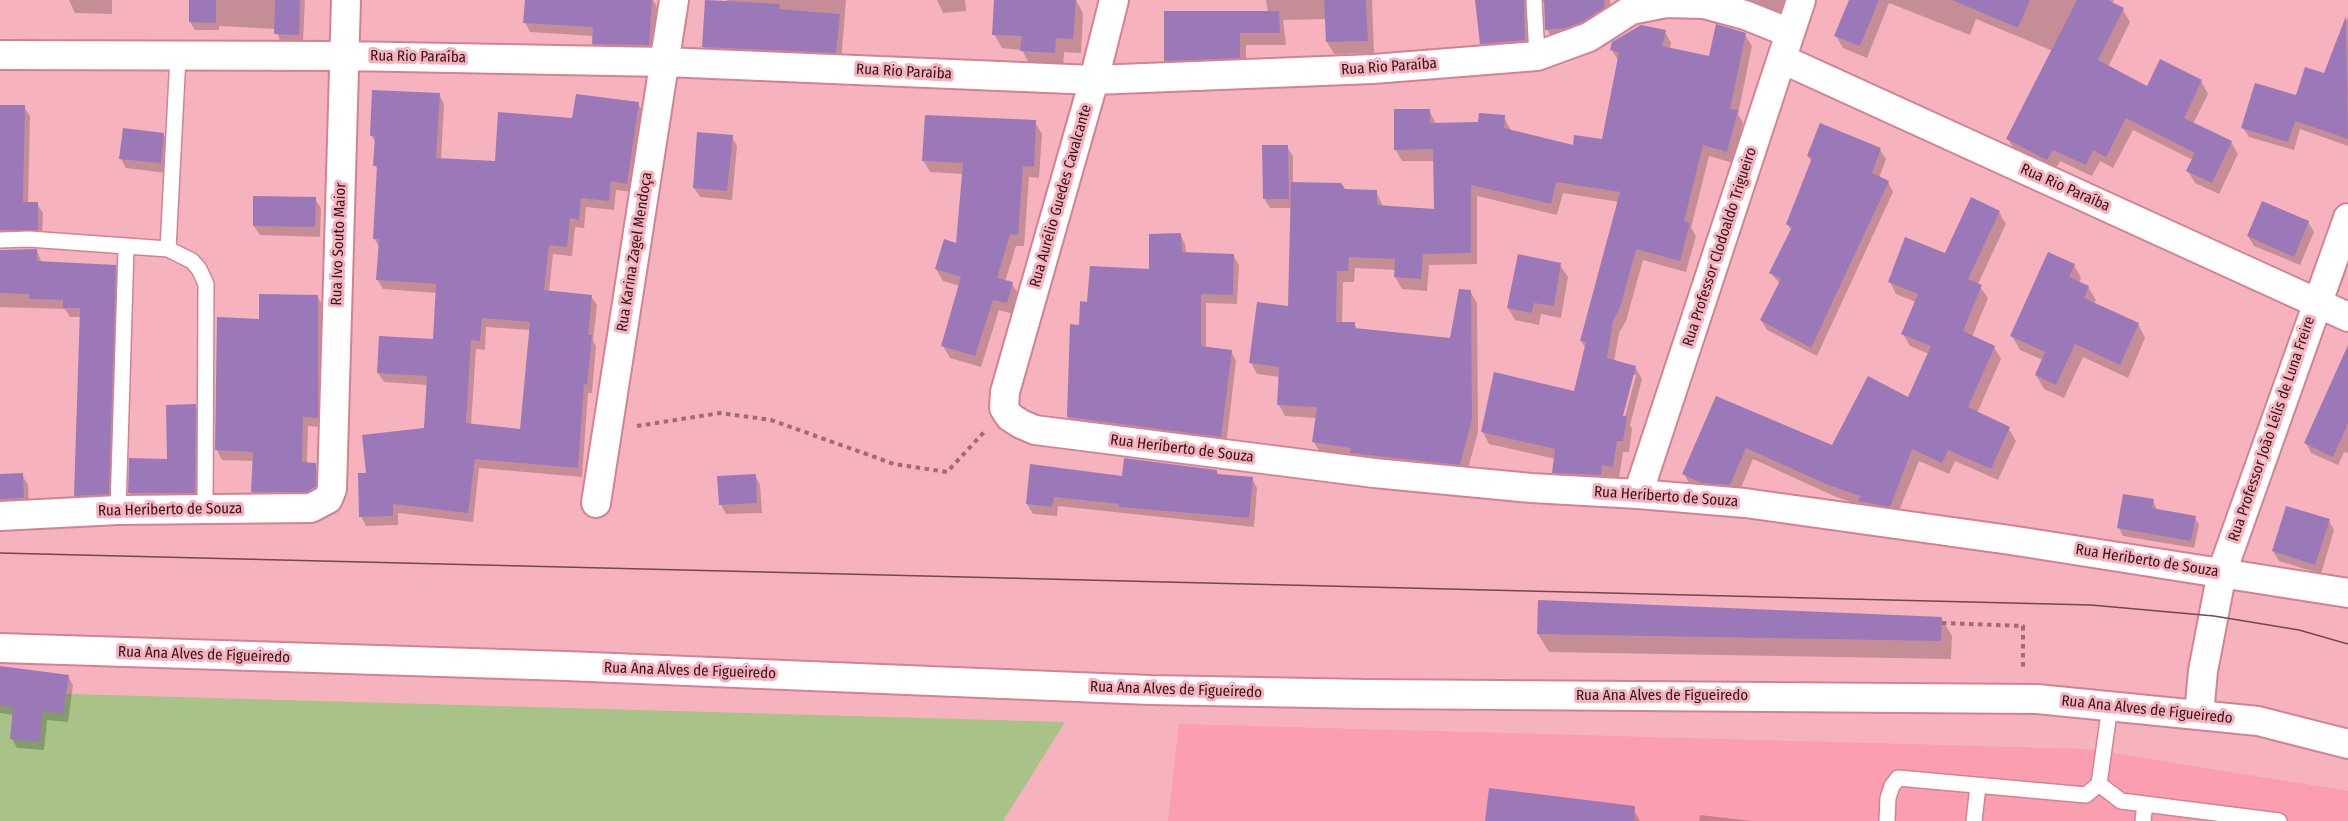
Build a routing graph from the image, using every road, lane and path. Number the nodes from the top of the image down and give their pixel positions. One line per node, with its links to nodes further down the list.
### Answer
1 (346, 0): 9 (street, Rua Ivo Souto Maior)
2 (674, 0): 11 (street, Rua Karina Zagel Mendoça)
3 (1114, 0): 12 (street, Rua Aurélio Guedes Cavalcante)
4 (1534, 0): 10 (lane)
5 (1801, 0): 6 (street, Rua Professor Clodoaldo Trigueiro)
6 (1786, 46): 10 (street, Rua Rio Paraíba); 17 (street, Rua Rio Paraíba); 22 (street, Rua Professor Clodoaldo Trigueiro)
7 (0, 54): 8 (street, Rua Rio Paraíba)
8 (178, 56): 9 (street, Rua Rio Paraíba); 16 (lane)
9 (344, 56): 11 (street, Rua Rio Paraíba); 21 (street, Rua Ivo Souto Maior)
10 (1537, 56): 12 (street, Rua Rio Paraíba)
11 (665, 62): 12 (street, Rua Rio Paraíba); 20 (street, Rua Karina Zagel Mendoça)
12 (1094, 80): 19 (street, Rua Aurélio Guedes Cavalcante)
13 (2348, 218): 17 (street, Rua Professor João Lélis de Luna Freire)
14 (0, 240): 15 (lane)
15 (126, 248): 16 (lane); 24 (lane)
16 (168, 249): 25 (lane)
17 (2317, 302): 18 (street, Rua Rio Paraíba); 27 (street, Rua Professor João Lélis de Luna Freire)
18 (2348, 317)
19 (1004, 400): 20 (path); 22 (street, Rua Heriberto de Souza)
20 (607, 434): 23 (street, Rua Karina Zagel Mendoça)
21 (332, 489): 25 (street, Rua Heriberto de Souza)
22 (1638, 494): 27 (street, Rua Heriberto de Souza)
23 (596, 503)
24 (118, 510): 25 (street, Rua Heriberto de Souza); 26 (street, Rua Heriberto de Souza)
25 (205, 511)
26 (0, 516)
27 (2222, 572): 28 (street, Rua Heriberto de Souza); 33 (street, Rua Professor João Lélis de Luna Freire)
28 (2348, 593)
29 (1942, 623): 31 (path)
30 (0, 648): 31 (street, Rua Ana Alves de Figueiredo)
31 (2022, 698): 32 (street, Rua Ana Alves de Figueiredo)
32 (2110, 706): 33 (street, Rua Ana Alves de Figueiredo); 35 (lane)
33 (2199, 714): 34 (street, Rua Ana Alves de Figueiredo)
34 (2348, 744)
35 (2099, 784): 36 (lane); 37 (lane)
36 (1978, 786): 38 (lane); 39 (lane)
37 (2145, 804): 40 (lane); 41 (lane)
38 (1887, 821)
39 (1974, 821)
40 (2143, 821)
41 (2279, 821)

